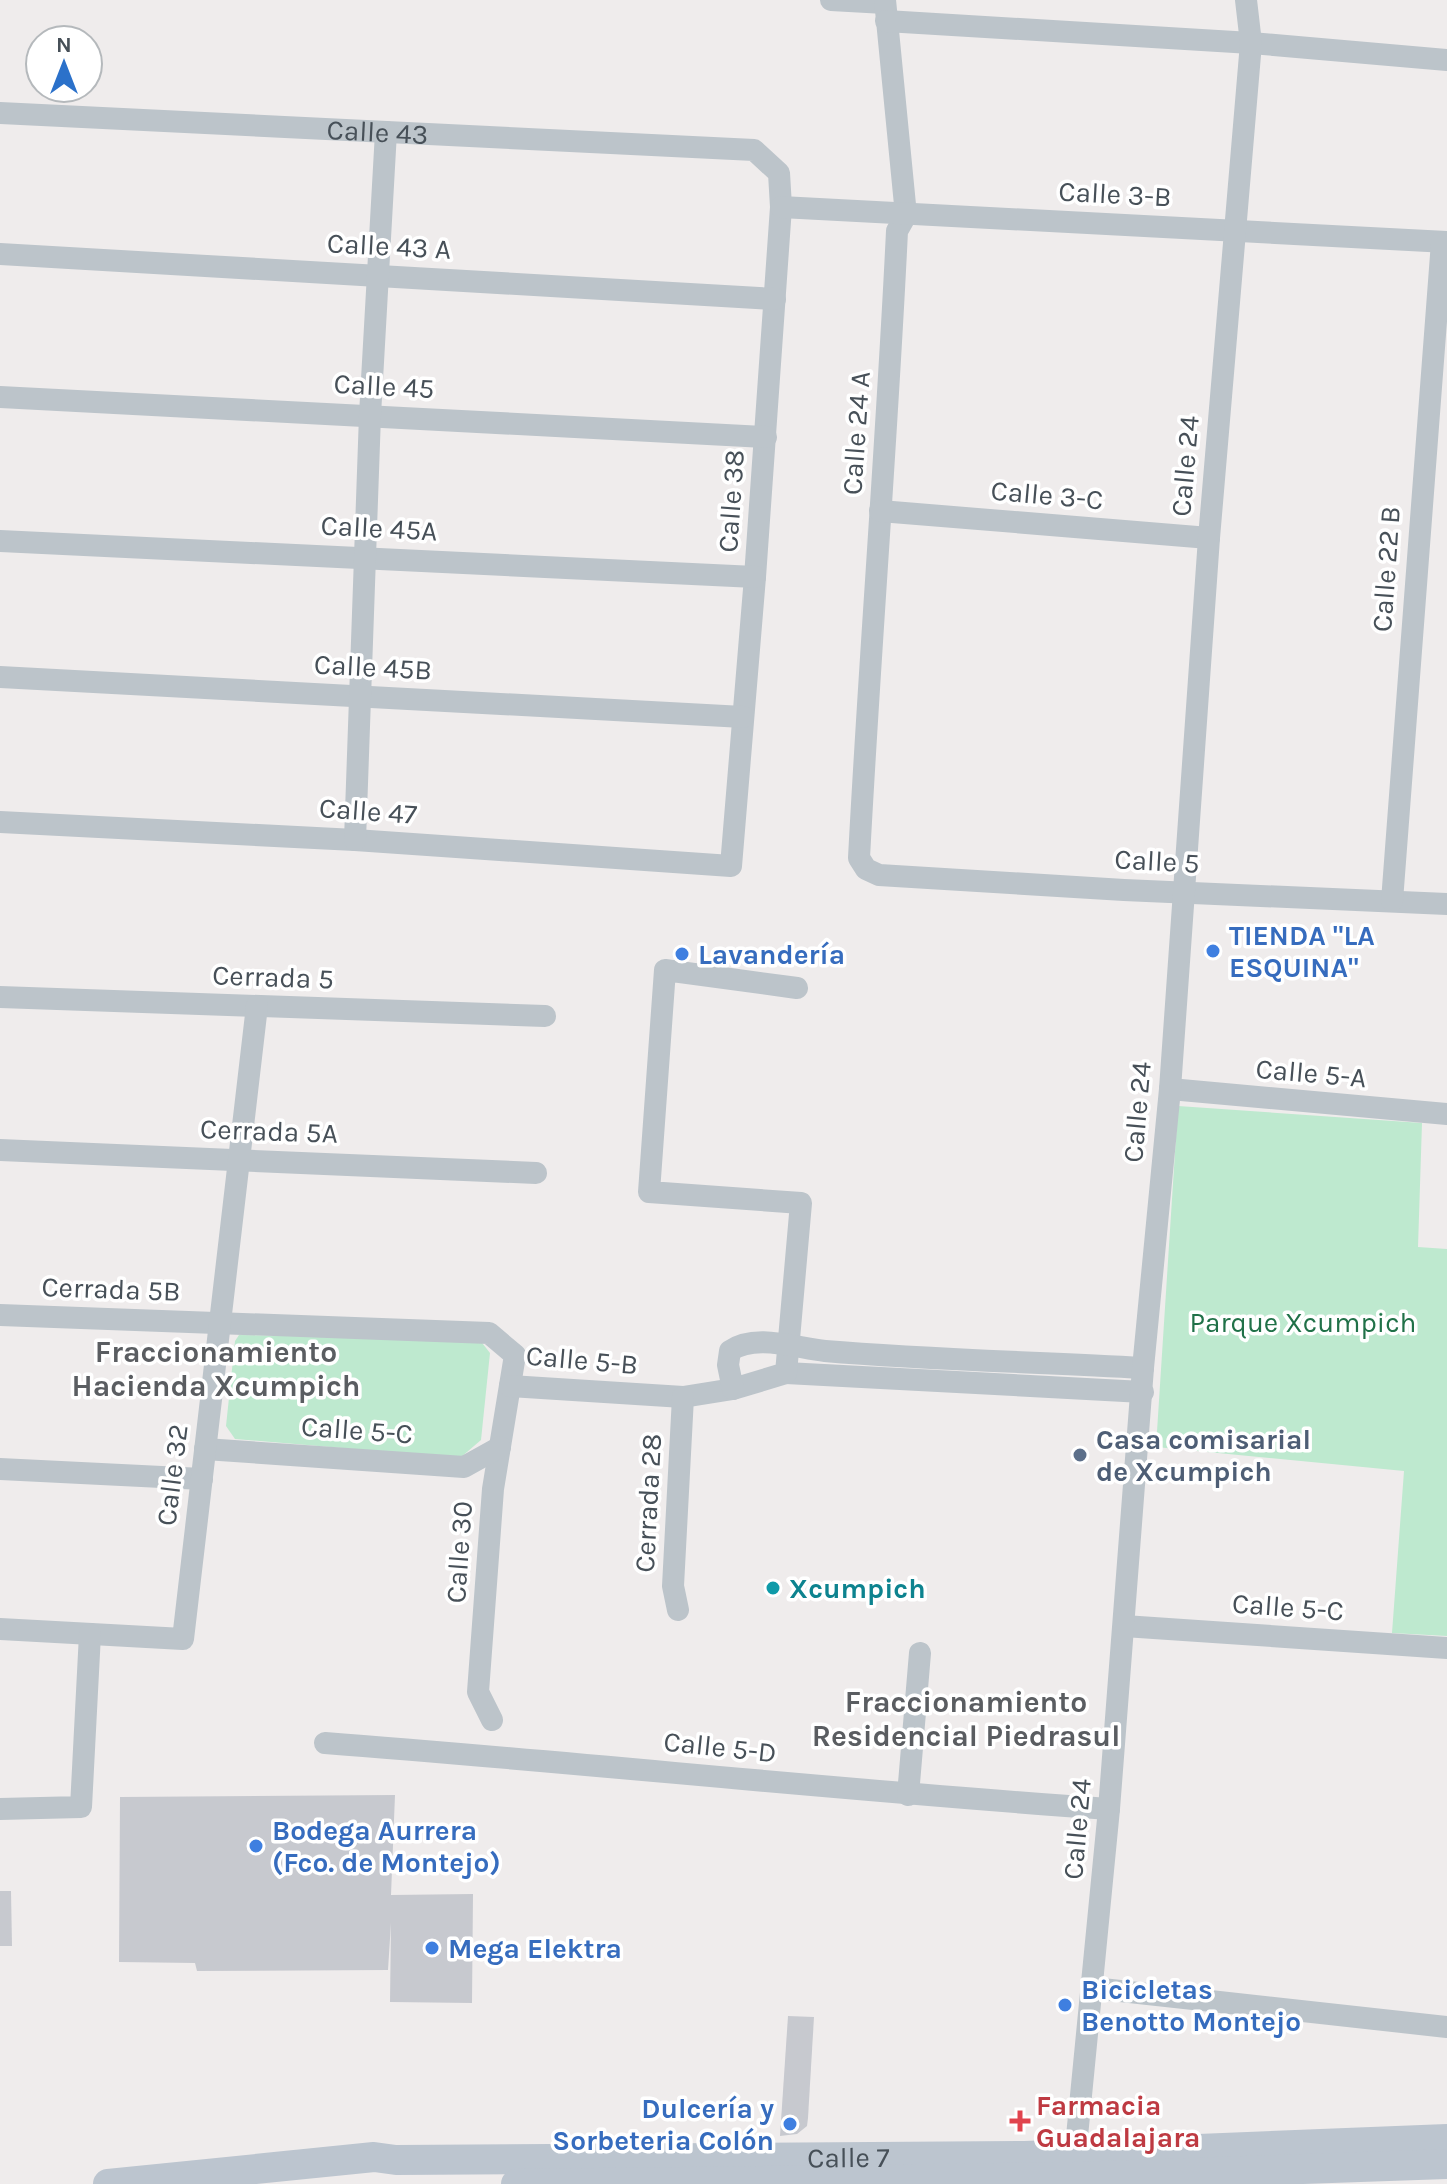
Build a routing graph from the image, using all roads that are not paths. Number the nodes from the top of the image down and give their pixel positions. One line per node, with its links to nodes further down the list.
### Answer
1 (831, 0): 3 (street)
2 (1246, 0): 4 (street, Calle 24)
3 (885, 8): 4 (street); 10 (street, Calle 24 A)
4 (1251, 43): 5 (street); 11 (street, Calle 24)
5 (1447, 60)
6 (0, 113): 7 (street, Calle 43)
7 (386, 132): 8 (street, Calle 43); 14 (street)
8 (754, 150): 9 (street, Calle 38)
9 (781, 207): 10 (street, Calle 3-B); 15 (street, Calle 38)
10 (906, 215): 11 (street, Calle 3-B); 19 (street, Calle 24 A)
11 (1235, 230): 12 (street, Calle 3-B); 20 (street, Calle 24)
12 (1444, 242): 32 (street, Calle 22 B)
13 (0, 254): 14 (street, Calle 43 A)
14 (379, 275): 15 (street, Calle 43 A); 17 (street)
15 (775, 299): 18 (street, Calle 38)
16 (0, 397): 17 (street, Calle 45)
17 (370, 415): 18 (street, Calle 45); 22 (street)
18 (766, 437): 23 (street, Calle 38)
19 (880, 511): 20 (street, Calle 3-C); 30 (street, Calle 24 A)
20 (1209, 538): 31 (street, Calle 24)
21 (0, 541): 22 (street, Calle 45A)
22 (365, 557): 23 (street, Calle 45A); 25 (street)
23 (755, 577): 26 (street, Calle 38)
24 (0, 677): 25 (street, Calle 45B)
25 (361, 697): 26 (street, Calle 45B); 28 (street)
26 (743, 717): 29 (street, Calle 38)
27 (0, 822): 28 (street, Calle 47)
28 (355, 840): 29 (street, Calle 47)
29 (731, 866)
30 (866, 869): 31 (street, Calle 5)
31 (1184, 892): 32 (street, Calle 5); 38 (street, Calle 24)
32 (1392, 901): 33 (street, Calle 5)
33 (1447, 904)
34 (797, 988): 45 (street)
35 (0, 997): 36 (street, Cerrada 5)
36 (257, 1006): 37 (street, Cerrada 5); 41 (street, Calle 32)
37 (545, 1016)
38 (1170, 1089): 39 (street, Calle 5-A); 46 (street, Calle 24)
39 (1447, 1114)
40 (0, 1150): 41 (street, Cerrada 5A)
41 (239, 1160): 42 (street, Cerrada 5A); 44 (street, Calle 32)
42 (536, 1173)
43 (0, 1315): 44 (street, Cerrada 5B)
44 (220, 1323): 48 (street, Calle 5-B); 53 (street, Calle 32)
45 (788, 1347): 46 (street); 47 (street); 49 (street)
46 (1143, 1368): 50 (street, Calle 24)
47 (786, 1373): 49 (street, Calle 5-B); 50 (street, Calle 5-B)
48 (510, 1386): 51 (street, Calle 5-B); 52 (street, Calle 30)
49 (733, 1389): 51 (street, Calle 5-B)
50 (1143, 1392): 57 (street, Calle 24)
51 (683, 1397): 56 (street, Cerrada 28)
52 (500, 1447): 53 (street, Calle 5-C); 62 (street, Calle 30)
53 (205, 1449): 55 (street, Calle 32)
54 (0, 1469): 55 (street)
55 (202, 1479): 59 (street, Calle 32)
56 (678, 1610)
57 (1124, 1626): 60 (street, Calle 5-C); 66 (street, Calle 24)
58 (0, 1629): 59 (street)
59 (90, 1634): 65 (street)
60 (1447, 1648)
61 (920, 1653): 64 (street)
62 (492, 1720)
63 (325, 1743): 64 (street, Calle 5-D)
64 (908, 1795): 66 (street, Calle 5-D)
65 (0, 1809)
66 (1109, 1809): 67 (street, Calle 24)
67 (1093, 1988): 68 (street); 71 (street, Calle 24)
68 (1447, 2027)
69 (1447, 2139): 71 (main road, Calle 7)
70 (1447, 2164): 73 (main road)
71 (1073, 2172): 72 (main road, Calle 7); 73 (main road); 75 (main road)
72 (269, 2176): 74 (main road, Calle 7)
73 (1276, 2176)
74 (108, 2184)
75 (516, 2184)

